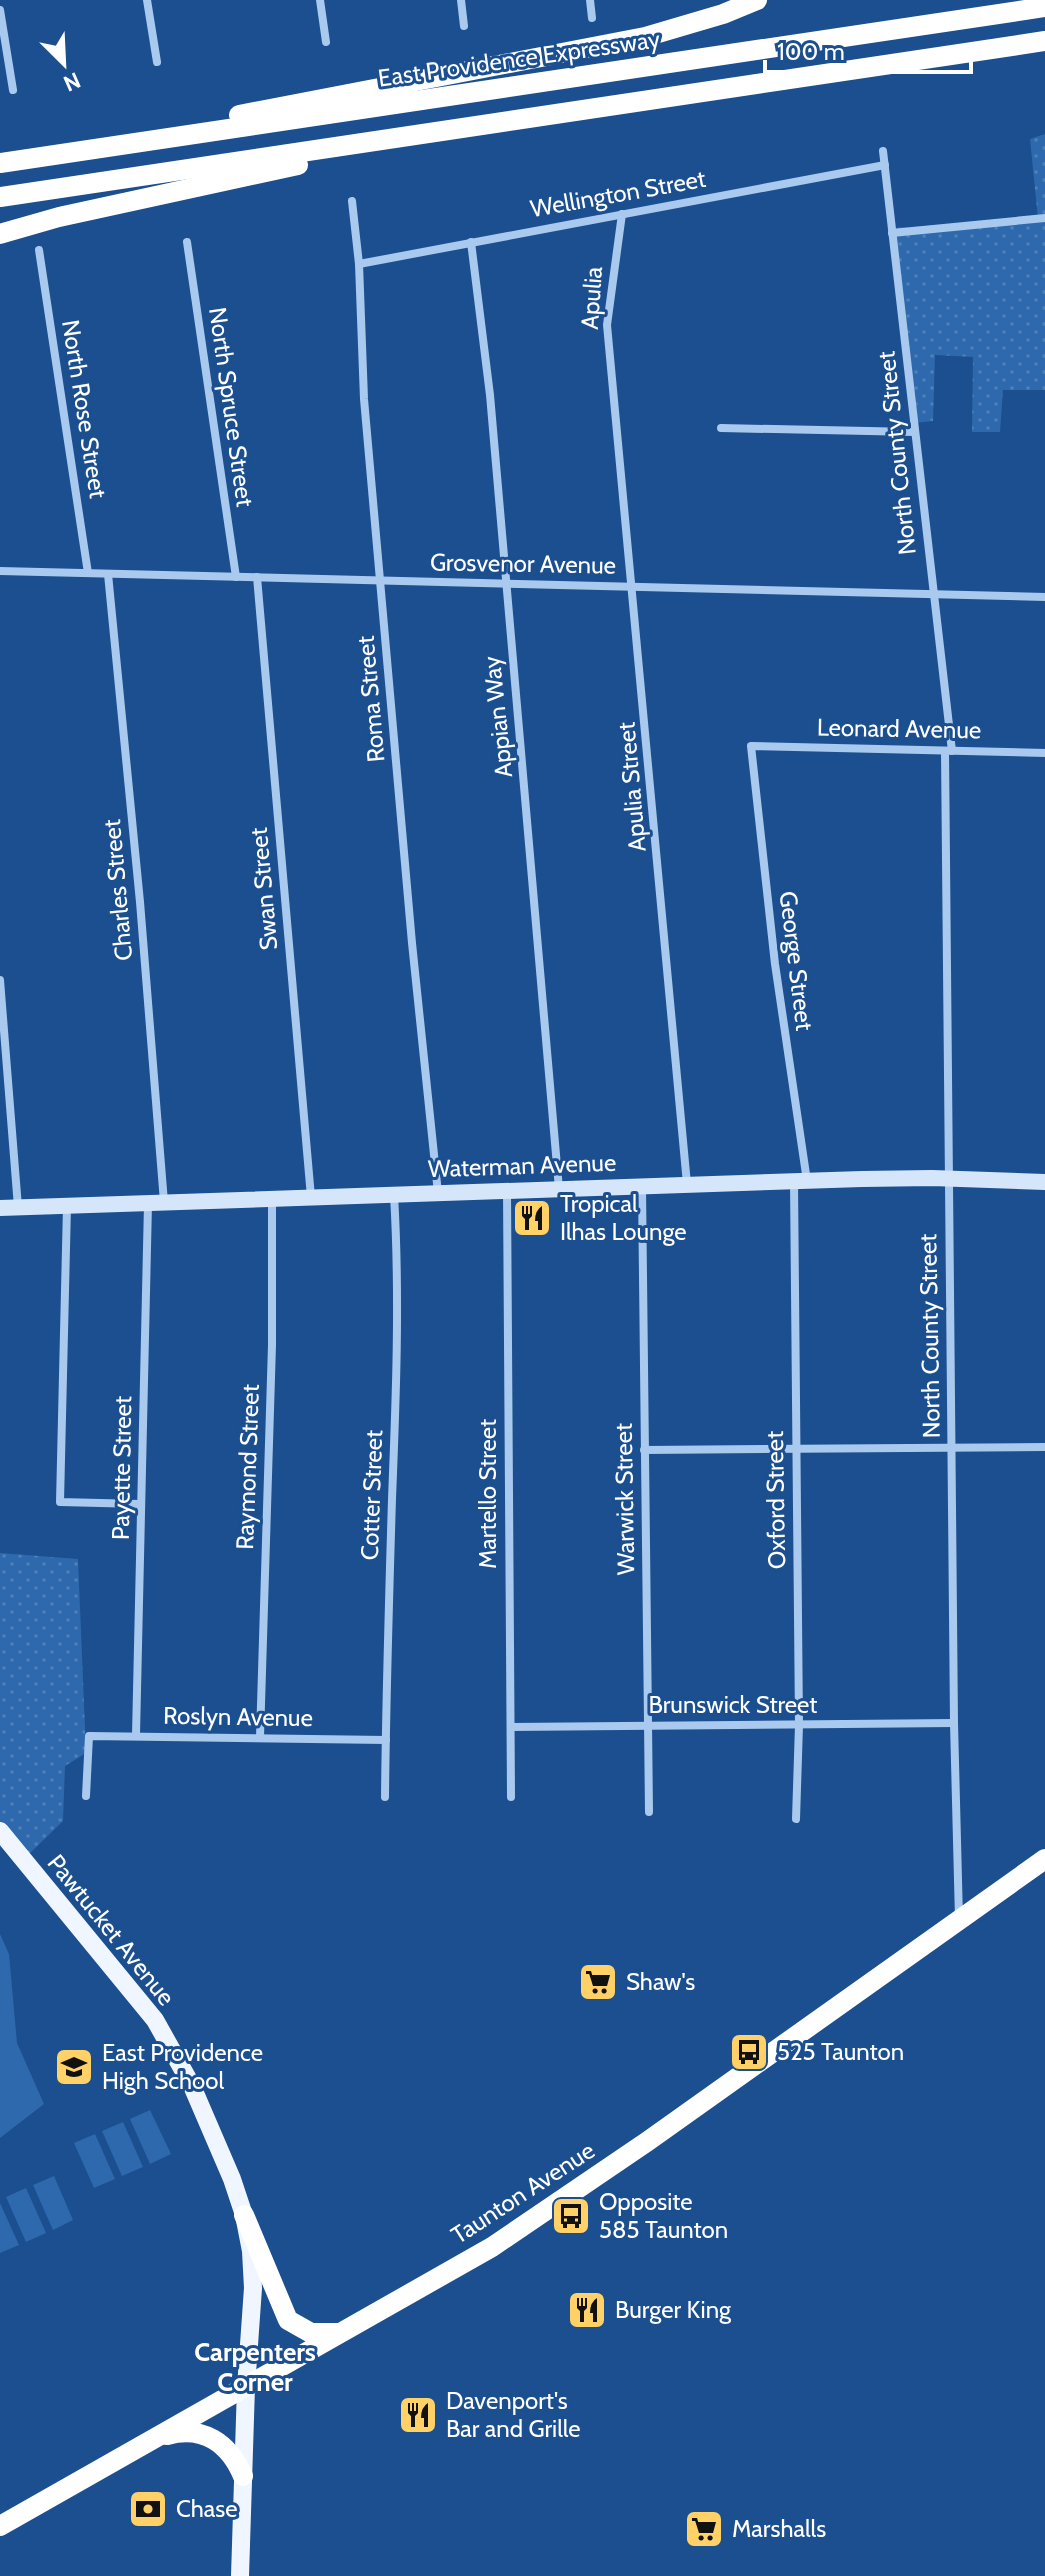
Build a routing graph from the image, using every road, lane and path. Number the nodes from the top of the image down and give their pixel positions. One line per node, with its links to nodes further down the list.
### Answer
1 (147, 0): 12 (street)
2 (320, 0): 11 (street)
3 (461, 0): 9 (street)
4 (590, 0): 8 (street)
5 (757, 0): 16 (highway)
6 (1045, 7): 16 (highway, East Providence Expressway)
7 (0, 10): 13 (street)
8 (592, 18)
9 (464, 26)
10 (1045, 41): 14 (highway)
11 (326, 42)
12 (157, 62)
13 (13, 90)
14 (478, 126): 18 (highway); 23 (highway)
15 (883, 151): 17 (street, North County Street)
16 (0, 162)
17 (885, 165): 20 (street, Wellington Street); 22 (street, North County Street)
18 (0, 197)
19 (352, 201): 27 (street, Roma Street)
20 (622, 214): 25 (street, Wellington Street); 28 (street, Apulia)
21 (1045, 218): 22 (street)
22 (892, 233): 30 (street, North County Street)
23 (0, 234)
24 (187, 242): 34 (street, North Spruce Street)
25 (471, 242): 27 (street, Wellington Street); 37 (street, Appian Way)
26 (39, 250): 32 (street, North Rose Street)
27 (359, 264): 36 (street, Roma Street)
28 (613, 386): 38 (street, Apulia Street)
29 (721, 428): 30 (street)
30 (915, 432): 39 (street, North County Street)
31 (0, 571): 32 (street, Grosvenor Avenue)
32 (88, 573): 33 (street, Grosvenor Avenue)
33 (108, 574): 34 (street, Grosvenor Avenue); 56 (street, Charles Street)
34 (236, 577): 35 (street, Grosvenor Avenue)
35 (257, 577): 36 (street, Grosvenor Avenue); 54 (street, Swan Street)
36 (382, 580): 37 (street, Grosvenor Avenue); 52 (street, Roma Street)
37 (505, 584): 38 (street, Grosvenor Avenue); 50 (street, Appian Way)
38 (633, 587): 39 (street, Grosvenor Avenue); 48 (street, Apulia Street)
39 (933, 594): 40 (street, Grosvenor Avenue); 42 (street, North County Street)
40 (1045, 597)
41 (751, 746): 42 (street, Leonard Avenue); 46 (street, George Street)
42 (948, 751): 43 (street, Leonard Avenue); 45 (street, North County Street)
43 (1045, 753)
44 (0, 980): 58 (street)
45 (949, 1178): 46 (main road, Waterman Avenue); 47 (main road, Waterman Avenue); 61 (street, North County Street)
46 (800, 1181): 48 (main road, Waterman Avenue); 62 (street, Oxford Street)
47 (1045, 1182)
48 (687, 1185): 49 (main road, Waterman Avenue)
49 (642, 1186): 50 (main road, Waterman Avenue); 63 (street, Warwick Street)
50 (559, 1189): 51 (main road, Waterman Avenue)
51 (507, 1191): 52 (main road, Waterman Avenue); 68 (street, Martello Street)
52 (438, 1193): 53 (main road, Waterman Avenue)
53 (394, 1195): 54 (main road, Waterman Avenue); 71 (street, Cotter Street)
54 (311, 1197): 55 (main road, Waterman Avenue)
55 (272, 1199): 56 (main road, Waterman Avenue); 70 (street, Raymond Street)
56 (156, 1203): 57 (main road, Waterman Avenue); 64 (street, Payette Street)
57 (67, 1206): 58 (main road, Waterman Avenue); 64 (street)
58 (18, 1207): 59 (main road, Waterman Avenue)
59 (0, 1208)
60 (1045, 1447): 61 (street)
61 (951, 1448): 62 (street); 65 (street, North County Street)
62 (796, 1449): 63 (street); 66 (street, Oxford Street)
63 (644, 1450): 67 (street, Warwick Street)
64 (140, 1504): 69 (street, Payette Street)
65 (954, 1723): 66 (street, Brunswick Street); 79 (street, North County Street)
66 (799, 1725): 67 (street, Brunswick Street); 76 (street, Oxford Street)
67 (646, 1726): 68 (street, Brunswick Street); 75 (street, Warwick Street)
68 (511, 1727): 74 (street, Martello Street)
69 (136, 1735): 70 (street, Roslyn Avenue); 72 (street, Roslyn Avenue)
70 (260, 1737): 71 (street, Roslyn Avenue)
71 (386, 1740): 73 (street, Cotter Street)
72 (86, 1796)
73 (385, 1797)
74 (511, 1797)
75 (649, 1812)
76 (796, 1819)
77 (0, 1831): 80 (main road, Pawtucket Avenue)
78 (1045, 1859): 79 (highway, Taunton Avenue)
79 (959, 1920): 81 (highway, Taunton Avenue)
80 (244, 2215): 81 (highway); 82 (main road, Pawtucket Avenue)
81 (342, 2332): 82 (highway, Taunton Avenue)
82 (246, 2387): 83 (highway, Taunton Avenue); 84 (main road, Pawtucket Avenue)
83 (155, 2438): 84 (highway); 85 (highway, Taunton Avenue)
84 (243, 2476): 86 (main road, Pawtucket Avenue)
85 (0, 2526)
86 (240, 2576)

